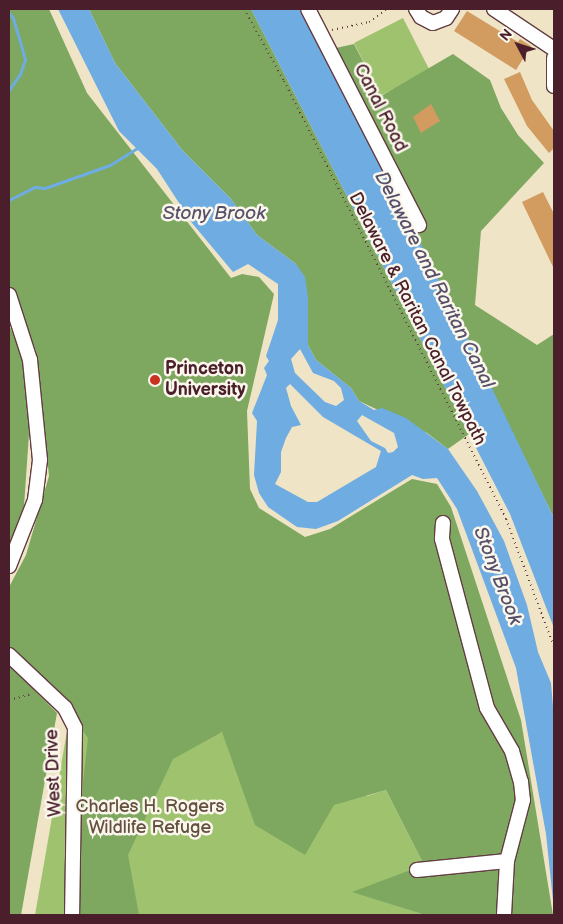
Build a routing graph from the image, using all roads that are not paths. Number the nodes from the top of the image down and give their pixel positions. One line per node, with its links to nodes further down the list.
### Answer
1 (308, 9): 8 (street, Canal Road)
2 (416, 9): 3 (street)
3 (452, 9)
4 (494, 9): 5 (street)
5 (554, 48)
6 (554, 58): 7 (street)
7 (554, 86)
8 (419, 225)
9 (9, 294): 11 (street)
10 (443, 523): 13 (street)
11 (9, 566)
12 (9, 656): 15 (street, West Drive)
13 (507, 861): 14 (street); 16 (street)
14 (416, 870)
15 (72, 915)
16 (504, 915)

